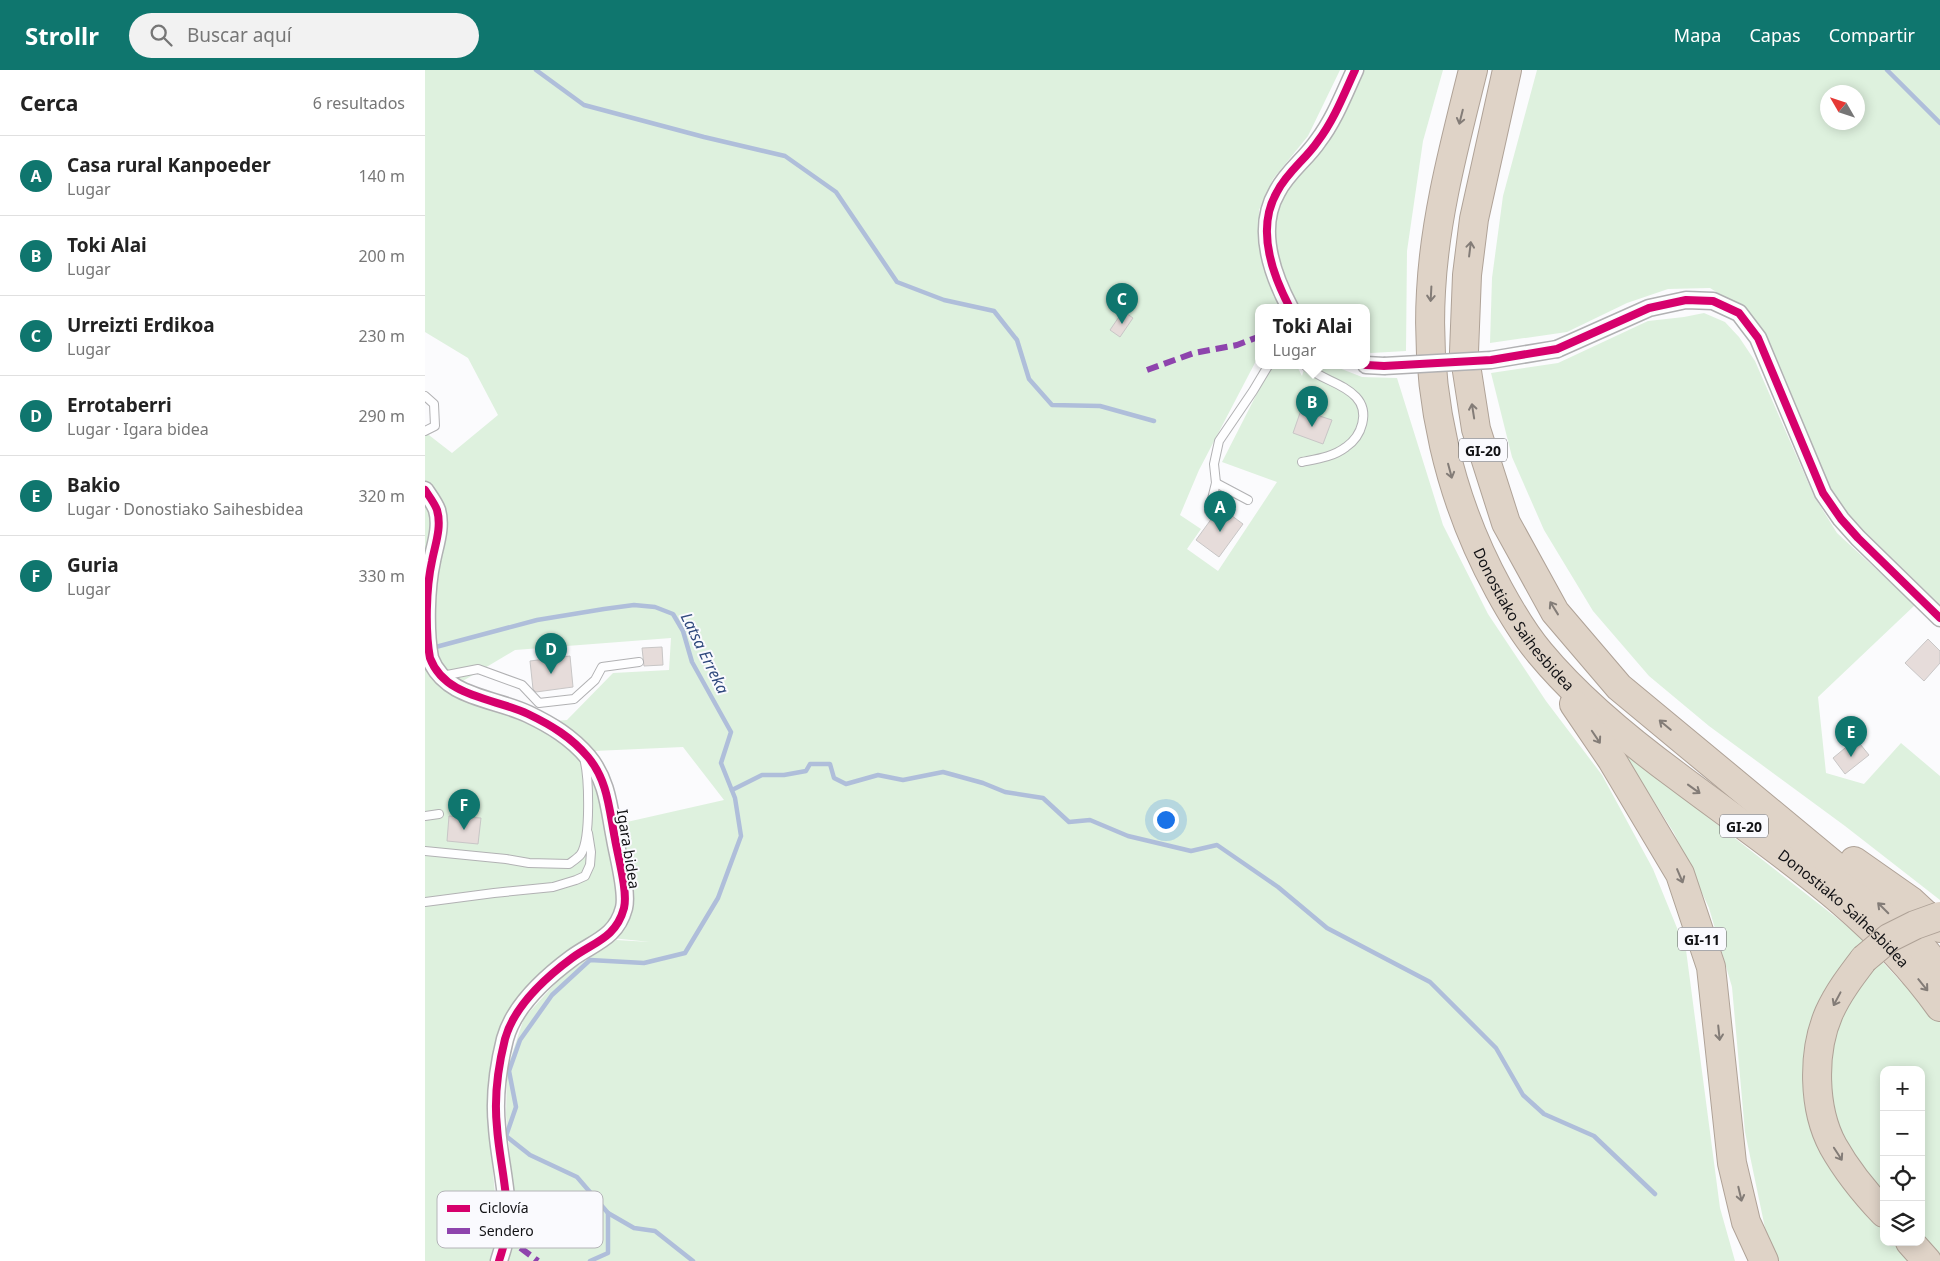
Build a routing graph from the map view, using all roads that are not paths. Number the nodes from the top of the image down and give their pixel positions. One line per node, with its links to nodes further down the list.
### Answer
1 (1355, 70): 4 (street)
2 (1473, 70): 17 (highway, Donostiako Saihesbidea / GI-20, one-way to 17)
3 (1507, 70): 21 (highway, Donostiako Saihesbidea / GI-20, one-way to 3)
4 (1288, 304)
5 (1370, 364): 15 (street, bridge)
6 (1266, 369): 11 (lane)
7 (1311, 369): 10 (lane)
8 (425, 396): 9 (lane)
9 (425, 431)
10 (1302, 462)
11 (1216, 484): 13 (lane); 14 (lane)
12 (425, 490): 16 (street, Igara bidea)
13 (1248, 500)
14 (1209, 511)
15 (1940, 618)
16 (426, 634): 19 (street, Igara bidea)
17 (1540, 653): 30 (highway, Donostiako Saihesbidea / GI-20, one-way to 30); 36 (highway, GI-11, one-way to 36)
18 (639, 662): 19 (lane)
19 (440, 676): 20 (street, Igara bidea)
20 (583, 751): 24 (lane); 31 (street, Igara bidea)
21 (1703, 757): 28 (highway); 29 (highway, Donostiako Saihesbidea / GI-20, one-way to 21)
22 (439, 814): 23 (lane)
23 (425, 816)
24 (587, 824): 25 (lane); 26 (lane)
25 (425, 851)
26 (425, 902)
27 (1940, 916): 32 (highway, one-way to 32, bridge)
28 (1940, 928)
29 (1940, 970)
30 (1940, 1007)
31 (504, 1191)
32 (1880, 1208)
33 (1914, 1246): 37 (highway)
34 (503, 1248): 35 (street, Igara bidea)
35 (499, 1261)
36 (1764, 1261)
37 (1927, 1261)

